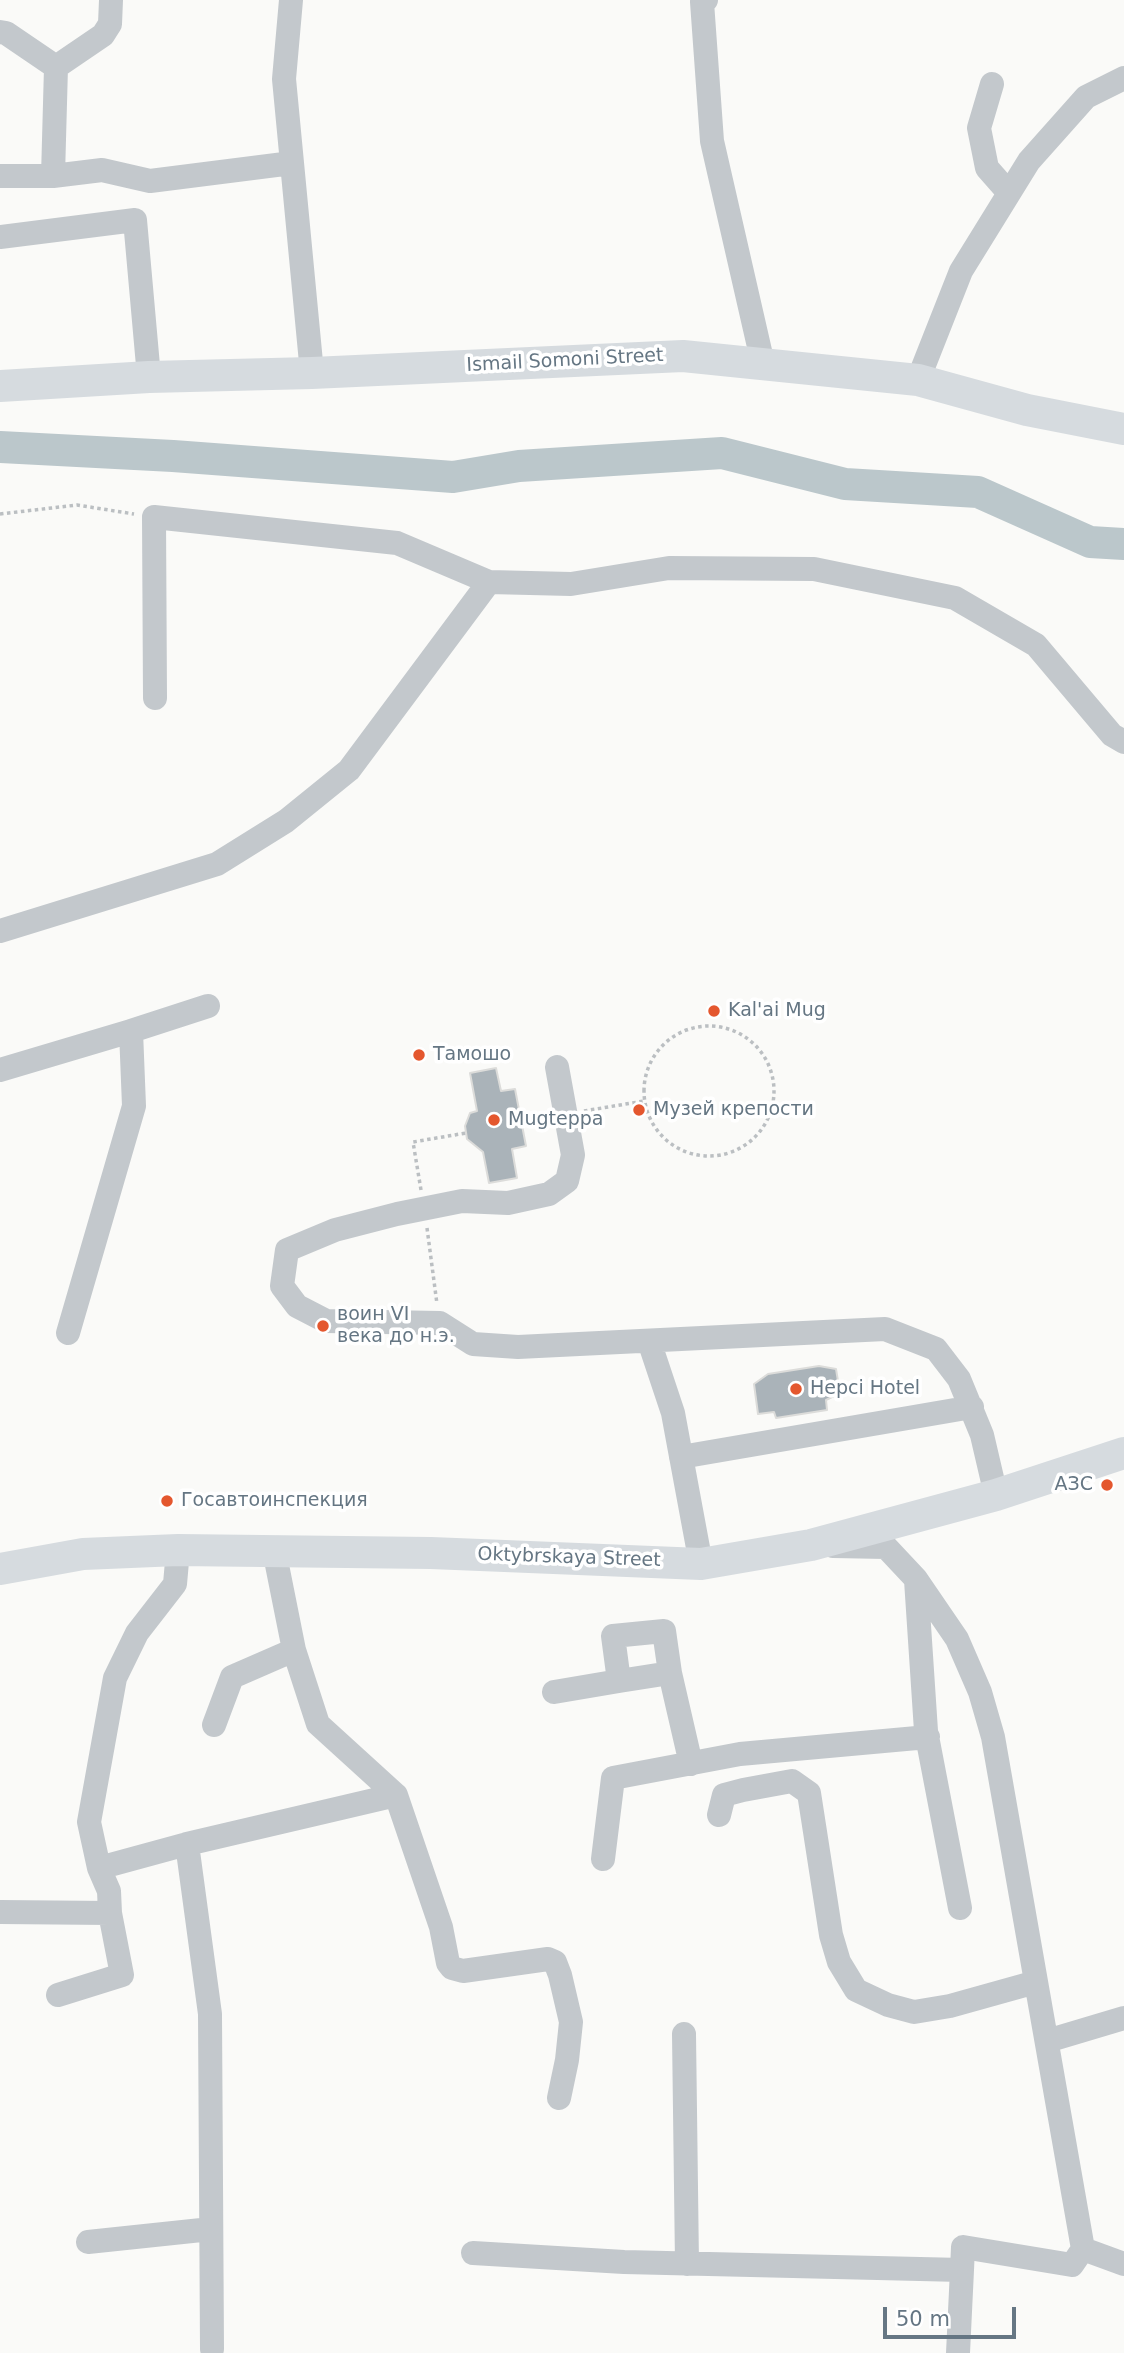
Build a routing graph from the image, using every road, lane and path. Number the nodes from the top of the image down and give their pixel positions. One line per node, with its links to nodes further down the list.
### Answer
1 (111, 0): 5 (street)
2 (291, 0): 8 (street)
3 (706, 0): 13 (street)
4 (0, 32): 5 (street)
5 (56, 67): 10 (street)
6 (1124, 78): 11 (street)
7 (992, 84): 11 (street)
8 (292, 163): 10 (street); 14 (street)
9 (0, 176): 10 (street)
10 (53, 176)
11 (1009, 193): 16 (street)
12 (0, 237): 15 (street)
13 (763, 364): 14 (main road, Ismail Somoni Street); 16 (main road, Ismail Somoni Street)
14 (312, 373): 15 (main road, Ismail Somoni Street)
15 (149, 377): 17 (main road, Ismail Somoni Street)
16 (918, 380): 18 (main road, Ismail Somoni Street)
17 (0, 386)
18 (1124, 429)
19 (0, 514): 20 (path)
20 (154, 517): 21 (street); 22 (street)
21 (489, 582): 23 (street); 24 (street)
22 (155, 698)
23 (1124, 742)
24 (0, 931)
25 (208, 1006): 26 (street)
26 (131, 1031): 28 (street); 34 (street)
27 (557, 1067): 30 (street)
28 (0, 1070)
29 (644, 1101): 29 (path); 30 (path)
30 (565, 1114): 32 (street)
31 (466, 1133): 32 (path)
32 (425, 1210): 33 (path); 33 (street)
33 (440, 1323): 35 (street)
34 (68, 1333)
35 (649, 1340): 36 (street); 38 (street)
36 (972, 1407): 38 (street); 39 (street)
37 (1124, 1453): 39 (main road, Oktybrskaya Street)
38 (681, 1457): 43 (street)
39 (996, 1495): 40 (main road, Oktybrskaya Street)
40 (811, 1545): 43 (main road, Oktybrskaya Street); 45 (street)
41 (178, 1550): 42 (main road, Oktybrskaya Street); 44 (main road, Oktybrskaya Street); 57 (street)
42 (274, 1550): 43 (main road, Oktybrskaya Street); 46 (street)
43 (701, 1564)
44 (0, 1569)
45 (916, 1579): 51 (street); 61 (street)
46 (294, 1650): 50 (street); 53 (street)
47 (670, 1673): 48 (street); 48 (street); 52 (street)
48 (619, 1681): 49 (street)
49 (554, 1692)
50 (214, 1725)
51 (928, 1737): 52 (street); 58 (street)
52 (691, 1764): 56 (street)
53 (396, 1795): 55 (street); 66 (street)
54 (719, 1815): 61 (street)
55 (187, 1844): 57 (street); 67 (street)
56 (603, 1859)
57 (99, 1868): 60 (street)
58 (960, 1908)
59 (0, 1912): 60 (street)
60 (110, 1913): 62 (street)
61 (1036, 1982): 65 (street)
62 (58, 1995)
63 (1124, 2018): 65 (street)
64 (684, 2034): 71 (street)
65 (1046, 2041): 69 (street)
66 (559, 2098)
67 (211, 2229): 68 (street); 74 (street)
68 (89, 2242)
69 (1083, 2249): 72 (street); 73 (street)
70 (473, 2253): 71 (street)
71 (687, 2264): 73 (street)
72 (1124, 2264)
73 (962, 2270): 75 (street)
74 (212, 2349)
75 (958, 2353)

